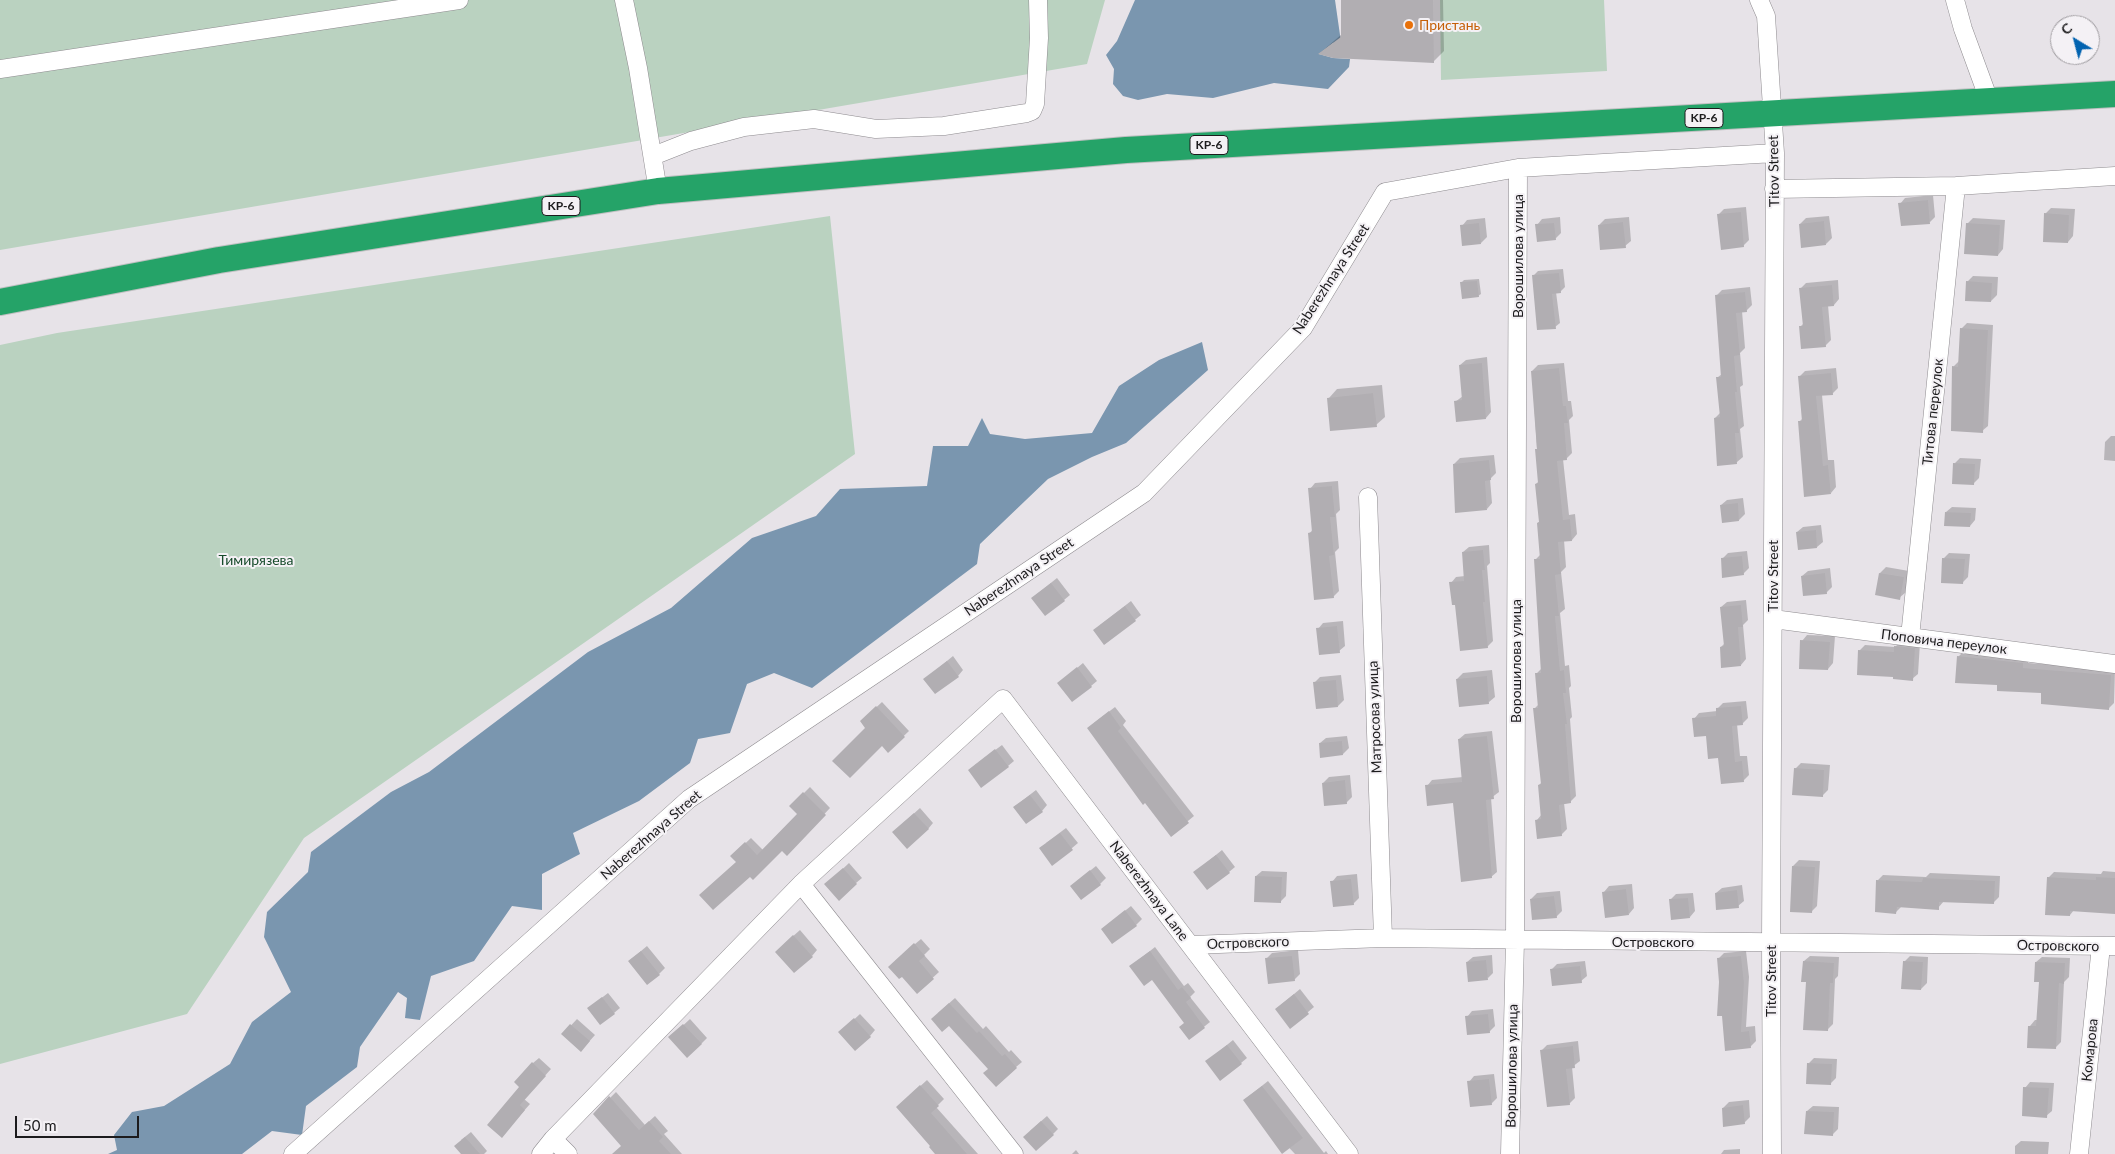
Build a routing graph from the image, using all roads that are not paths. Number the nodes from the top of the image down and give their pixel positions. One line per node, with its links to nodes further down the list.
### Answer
1 (459, 0): 6 (street)
2 (624, 0): 11 (street)
3 (1038, 0): 11 (street)
4 (1759, 0): 9 (street, Titov Street)
5 (1955, 0): 8 (street)
6 (0, 69)
7 (2115, 94): 8 (highway, KP-6)
8 (1989, 100): 9 (highway, KP-6)
9 (1772, 114): 10 (street, Titov Street); 16 (highway, KP-6)
10 (1774, 153): 12 (street, Naberezhnaya Street); 15 (street, Titov Street)
11 (653, 156): 16 (street)
12 (1518, 168): 24 (street, Ворошилова улица); 29 (street, Naberezhnaya Street)
13 (2115, 176): 14 (street)
14 (1956, 186): 15 (street); 20 (street, Титова переулок)
15 (1774, 189): 19 (street, Titov Street)
16 (658, 191): 17 (highway, KP-6)
17 (0, 302)
18 (1368, 497): 23 (street, Матросова улица)
19 (1772, 619): 20 (street, Поповича переулок); 25 (street, Titov Street)
20 (1910, 637): 21 (street, Поповича переулок)
21 (2115, 664)
22 (801, 884): 26 (street, Naberezhnaya Lane); 28 (street); 32 (street)
23 (1383, 938): 24 (street, Островского); 26 (street, Островского)
24 (1515, 940): 25 (street, Островского); 34 (street, Ворошилова улица)
25 (1771, 942): 27 (street, Островского); 35 (street, Titov Street)
26 (1190, 945): 33 (street, Naberezhnaya Lane)
27 (2108, 946): 36 (street, Комарова)
28 (553, 1139): 30 (street); 31 (street)
29 (293, 1154)
30 (541, 1154)
31 (568, 1154)
32 (1014, 1154)
33 (1350, 1154)
34 (1510, 1154)
35 (1772, 1154)
36 (2079, 1154)

